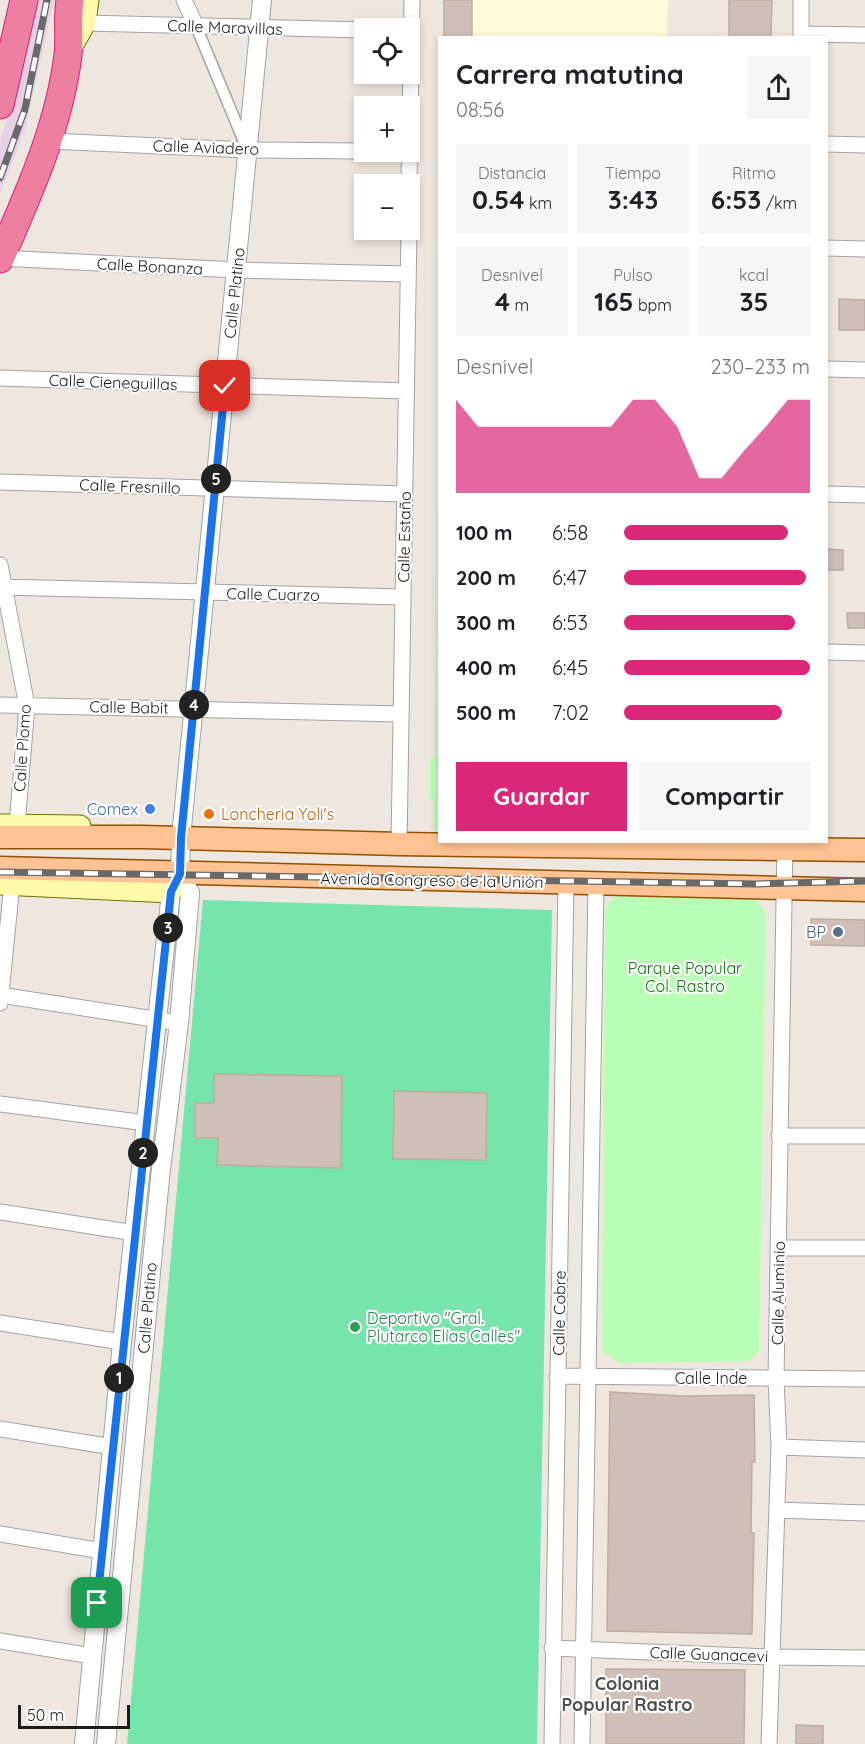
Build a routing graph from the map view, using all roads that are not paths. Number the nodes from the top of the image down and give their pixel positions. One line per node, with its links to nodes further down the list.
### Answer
1 (24, 0): 16 (highway)
2 (70, 0): 15 (highway)
3 (88, 0): 9 (main road)
4 (184, 0): 10 (street)
5 (262, 0): 11 (street, Calle Platino)
6 (412, 0): 8 (street)
7 (801, 0): 14 (street)
8 (411, 18)
9 (85, 23): 10 (street, Calle Maravillas); 15 (main road)
10 (196, 26): 11 (street, Calle Maravillas); 20 (street)
11 (259, 28): 12 (street, Calle Maravillas); 20 (street, Calle Platino)
12 (354, 30)
13 (865, 35): 14 (street)
14 (801, 36)
15 (68, 54): 17 (highway)
16 (0, 105)
17 (48, 141): 20 (street, Calle Aviadero); 25 (highway)
18 (828, 144): 19 (street)
19 (865, 145)
20 (248, 150): 21 (street, Calle Aviadero); 26 (street, Calle Platino)
21 (354, 151)
22 (409, 240): 27 (street, Calle Estaño)
23 (828, 248): 24 (street)
24 (865, 249)
25 (0, 258): 26 (street, Calle Bonanza)
26 (236, 270): 27 (street, Calle Bonanza); 31 (street, Calle Platino)
27 (408, 274): 32 (street, Calle Estaño)
28 (828, 369): 29 (street)
29 (865, 370)
30 (0, 378): 31 (street, Calle Cieneguillas)
31 (225, 386): 32 (street, Calle Cieneguillas); 34 (street, Calle Platino)
32 (406, 392): 35 (street, Calle Estaño)
33 (0, 482): 34 (street, Calle Fresnillo)
34 (215, 489): 35 (street, Calle Fresnillo); 40 (street, Calle Platino)
35 (405, 494): 41 (street, Calle Estaño)
36 (828, 494): 37 (street)
37 (865, 495)
38 (0, 565): 39 (street, Calle Plomo)
39 (2, 587): 40 (street, Calle Cuarzo); 45 (street, Calle Plomo)
40 (205, 593): 41 (street, Calle Cuarzo); 46 (street, Calle Platino)
41 (403, 597): 47 (street, Calle Estaño)
42 (828, 652): 43 (street)
43 (865, 653)
44 (0, 705): 45 (street, Calle Babit)
45 (27, 705): 46 (street, Calle Babit); 48 (street, Calle Plomo)
46 (194, 708): 47 (street, Calle Babit); 49 (street, Calle Platino)
47 (401, 714): 50 (street, Calle Estaño)
48 (6, 829): 49 (main road)
49 (181, 838): 50 (main road); 55 (street, Calle Platino)
50 (399, 844): 51 (main road)
51 (785, 845): 52 (main road); 57 (street, Calle Aluminio)
52 (865, 850)
53 (3, 878): 55 (main road, Avenida Congreso de la Unión); 59 (street)
54 (566, 882): 55 (main road, Avenida Congreso de la Unión); 56 (main road, Avenida Congreso de la Unión); 73 (street, Calle Cobre)
55 (175, 883): 61 (street, Calle Platino); 62 (street, Calle Platino)
56 (596, 883): 57 (main road, Avenida Congreso de la Unión); 74 (street, Calle Cobre)
57 (784, 888): 58 (main road, Avenida Congreso de la Unión); 65 (street, Calle Aluminio)
58 (865, 890)
59 (0, 995): 60 (street); 61 (street)
60 (0, 1003)
61 (158, 1020): 62 (street); 64 (street, Calle Platino)
62 (179, 1023): 92 (street, Calle Platino)
63 (0, 1104): 64 (street)
64 (146, 1123): 68 (street, Calle Platino)
65 (779, 1136): 66 (street); 69 (street, Calle Aluminio)
66 (865, 1136)
67 (0, 1212): 68 (street)
68 (135, 1233): 72 (street, Calle Platino)
69 (779, 1248): 70 (street); 75 (street, Calle Aluminio)
70 (865, 1248)
71 (0, 1323): 72 (street)
72 (122, 1342): 78 (street, Calle Platino)
73 (557, 1376): 74 (street, Calle Inde); 86 (street, Calle Cobre)
74 (588, 1377): 75 (street, Calle Inde); 87 (street, Calle Cobre)
75 (776, 1378): 76 (street, Calle Inde); 79 (street, Calle Aluminio)
76 (865, 1379)
77 (0, 1429): 78 (street)
78 (113, 1447): 84 (street, Calle Platino)
79 (779, 1447): 80 (street); 81 (street, Calle Aluminio)
80 (865, 1450)
81 (777, 1510): 82 (street); 89 (street, Calle Aluminio)
82 (865, 1513)
83 (0, 1534): 84 (street)
84 (102, 1551): 88 (street, Calle Platino)
85 (0, 1641): 88 (street)
86 (552, 1648): 87 (street, Calle Guanacevi); 93 (street, Calle Cobre)
87 (584, 1649): 89 (street, Calle Guanacevi); 94 (street, Calle Cobre)
88 (92, 1656): 91 (street, Calle Platino)
89 (771, 1657): 90 (street, Calle Guanacevi); 95 (street, Calle Aluminio)
90 (865, 1658)
91 (84, 1744)
92 (106, 1744)
93 (552, 1744)
94 (582, 1744)
95 (769, 1744)

